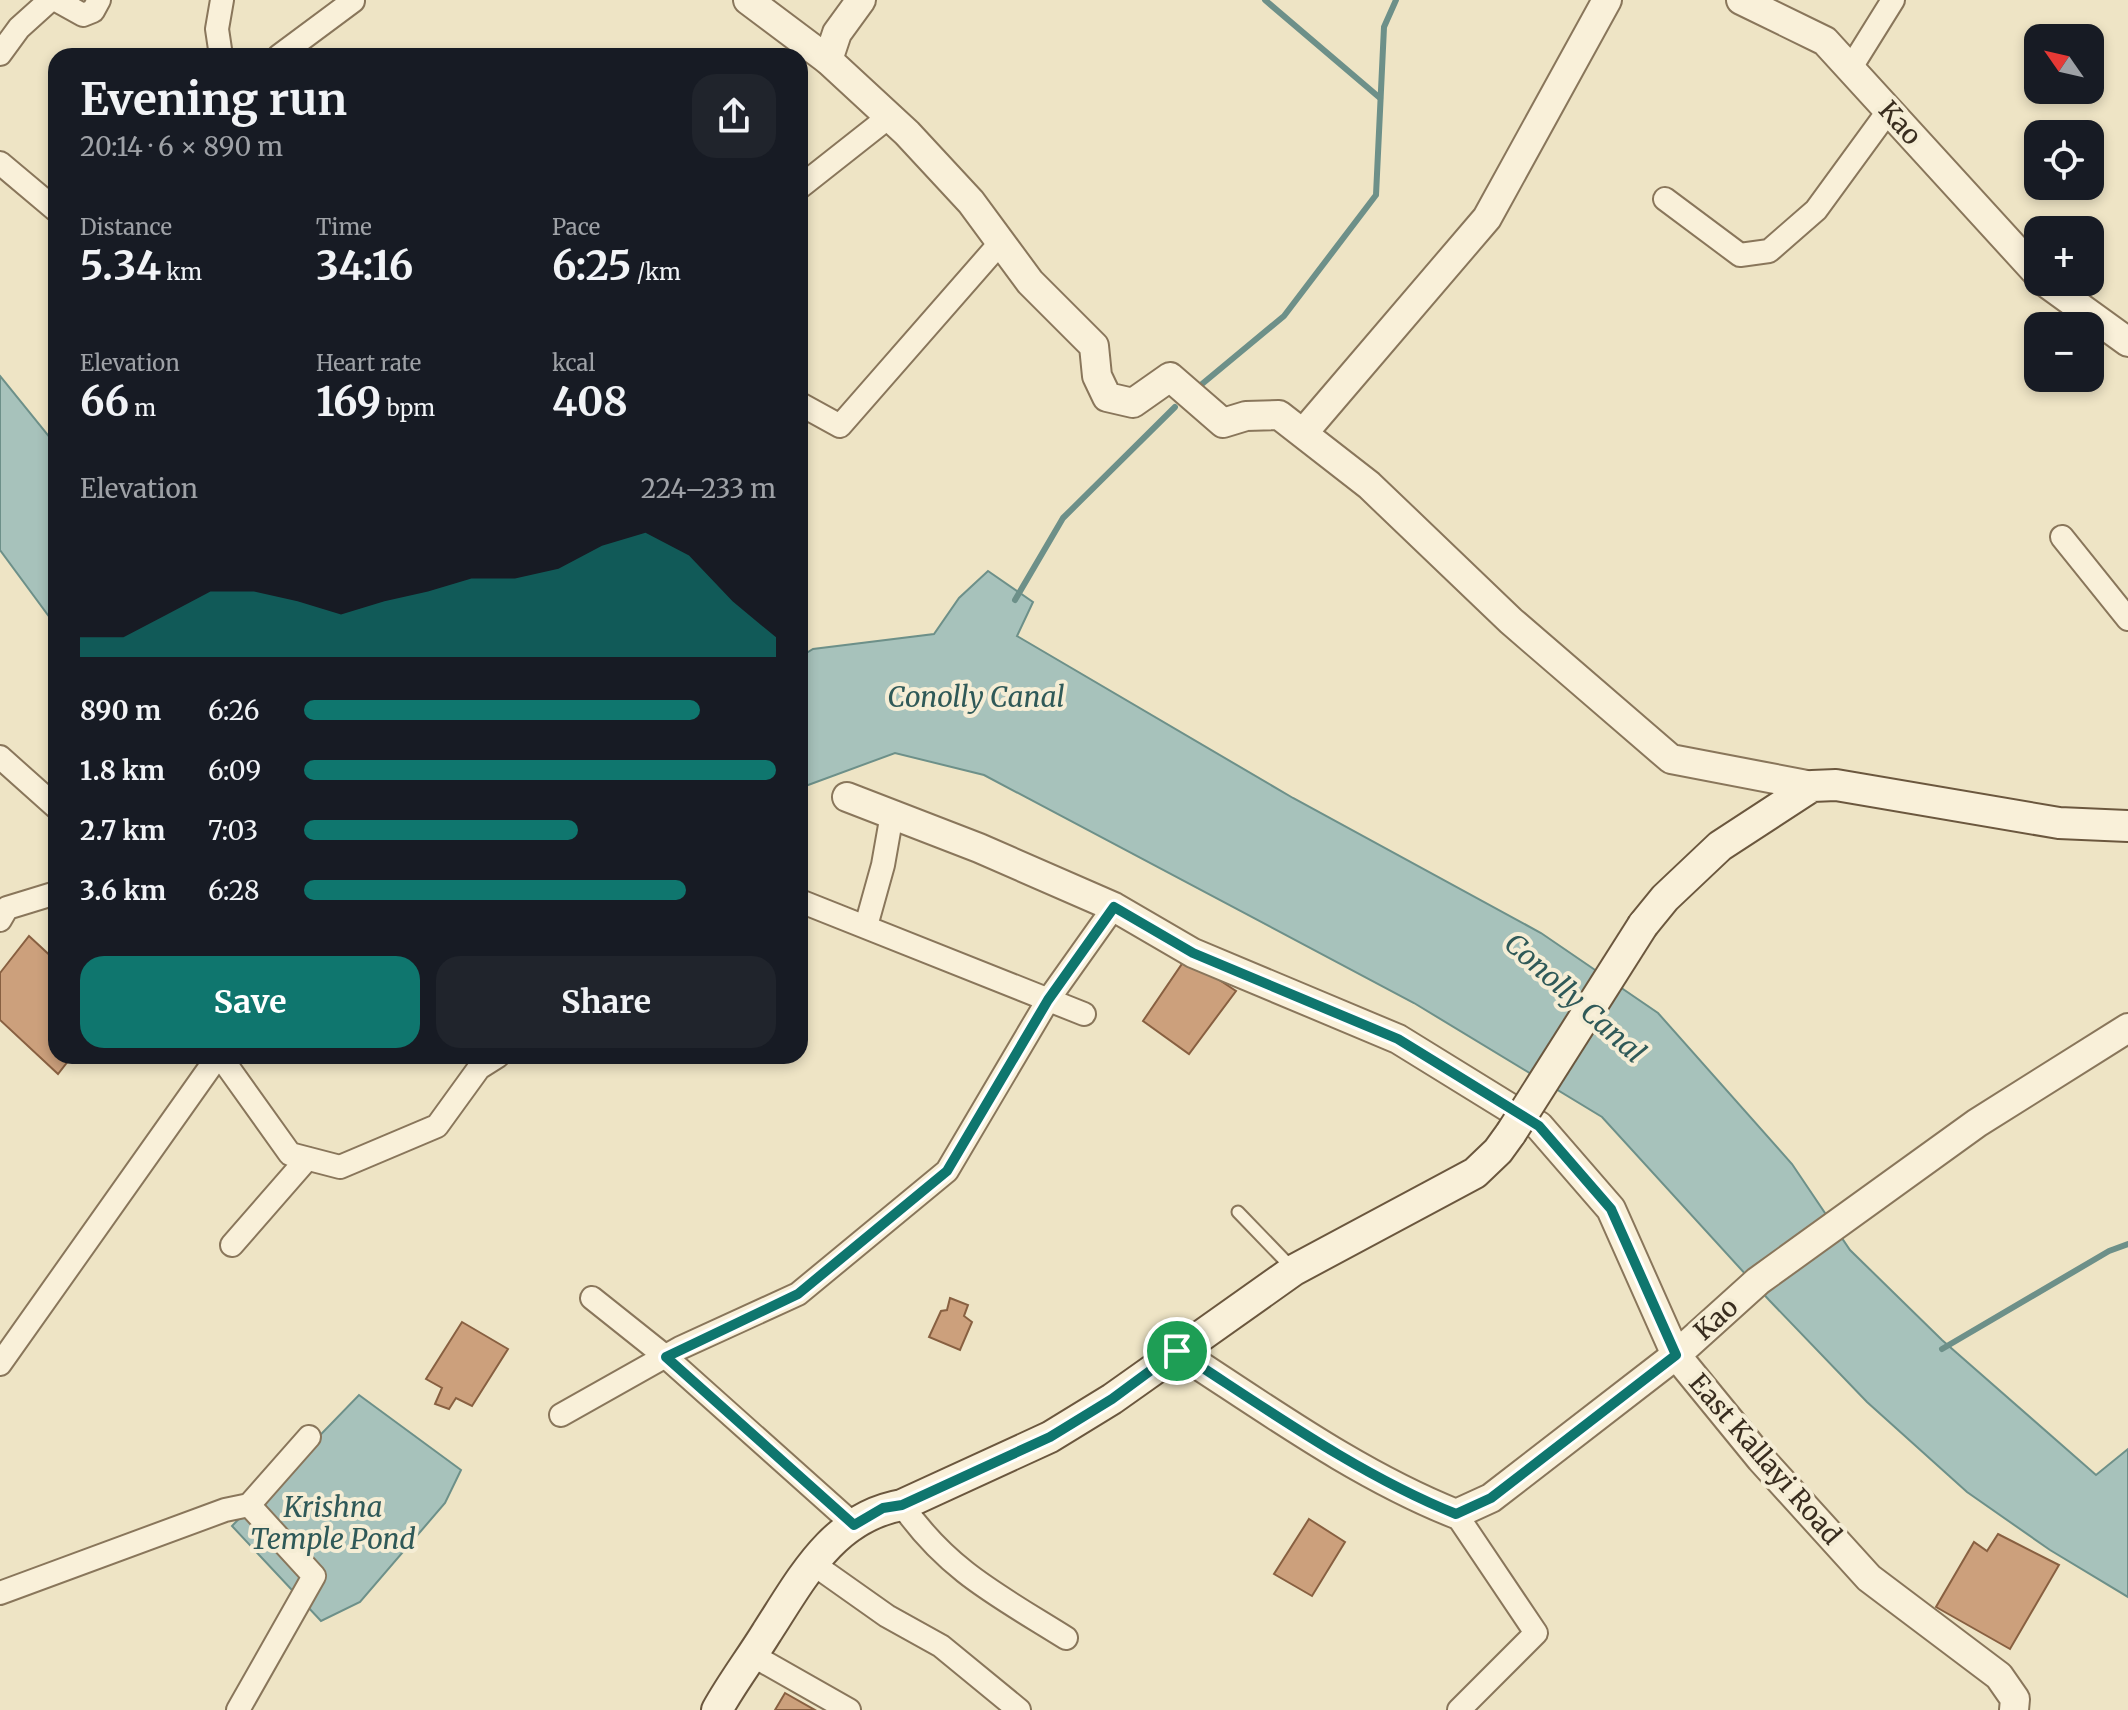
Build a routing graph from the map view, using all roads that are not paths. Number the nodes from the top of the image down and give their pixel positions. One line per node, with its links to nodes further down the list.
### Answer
1 (50, 0): 13 (street)
2 (56, 0): 3 (street)
3 (99, 0)
4 (222, 0): 11 (street)
5 (353, 0): 12 (street)
6 (748, 0): 14 (street)
7 (861, 0): 14 (street)
8 (1607, 0): 27 (street)
9 (1741, 0): 15 (street, Kao)
10 (1893, 0): 15 (street)
11 (220, 48)
12 (290, 48)
13 (0, 54)
14 (828, 60): 17 (street)
15 (1850, 69): 16 (street, Kao)
16 (1889, 110): 20 (street); 23 (street, Kao)
17 (890, 116): 19 (street); 22 (street)
18 (0, 163): 21 (street)
19 (808, 181)
20 (1665, 199)
21 (48, 203)
22 (1001, 242): 26 (street); 27 (street)
23 (2024, 259)
24 (2064, 296): 25 (street)
25 (2128, 342)
26 (808, 408)
27 (1304, 432): 31 (street)
28 (2062, 537): 29 (street)
29 (2128, 619)
30 (0, 757): 33 (street)
31 (1812, 786): 35 (main road); 47 (main road, bridge)
32 (847, 797): 34 (street, East Kallayi Road)
33 (48, 800)
34 (892, 814): 38 (street, East Kallayi Road); 40 (street)
35 (2128, 826)
36 (48, 895): 39 (street)
37 (808, 904): 40 (street)
38 (1114, 907): 41 (street); 47 (street, East Kallayi Road)
39 (0, 920)
40 (866, 926): 41 (street)
41 (1048, 1000): 42 (street); 56 (street)
42 (1084, 1014)
43 (2128, 1028): 55 (street, Kao)
44 (213, 1064): 53 (street)
45 (225, 1064): 48 (street)
46 (485, 1064): 48 (street)
47 (1525, 1129): 51 (main road); 55 (street, East Kallayi Road)
48 (307, 1159): 50 (street)
49 (1238, 1212): 51 (lane)
50 (232, 1245)
51 (1294, 1270): 54 (main road)
52 (592, 1298): 56 (street)
53 (4, 1351)
54 (1177, 1351): 60 (main road); 61 (street)
55 (1676, 1355): 61 (street, Kao); 72 (street, East Kallayi Road)
56 (666, 1357): 57 (street); 62 (street)
57 (561, 1415)
58 (309, 1437): 59 (street)
59 (249, 1505): 64 (street); 67 (street)
60 (902, 1505): 62 (main road); 65 (street)
61 (1456, 1514): 71 (street)
62 (854, 1525): 63 (main road)
63 (812, 1563): 66 (main road); 70 (street)
64 (0, 1593)
65 (1066, 1638)
66 (752, 1655): 68 (main road); 69 (street)
67 (238, 1710)
68 (717, 1710)
69 (849, 1710)
70 (1019, 1710)
71 (1459, 1710)
72 (2014, 1710)

